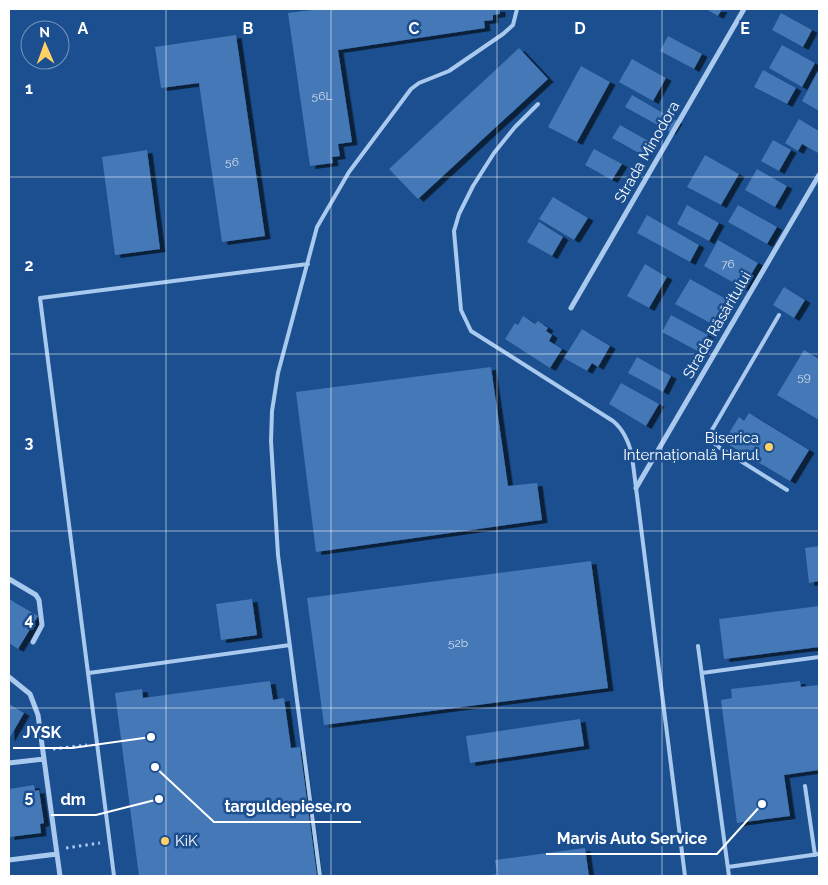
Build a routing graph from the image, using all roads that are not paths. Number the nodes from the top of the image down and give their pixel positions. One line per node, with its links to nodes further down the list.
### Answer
1 (517, 9): 5 (lane)
2 (744, 9): 6 (street, Strada Minodora)
3 (538, 104): 8 (lane)
4 (819, 175): 8 (street, Strada Răsăritului)
5 (308, 264): 12 (lane); 15 (lane)
6 (571, 308)
7 (779, 315): 9 (lane)
8 (636, 488): 28 (lane)
9 (787, 490)
10 (9, 579): 11 (street)
11 (33, 642)
12 (290, 645): 15 (lane); 27 (lane)
13 (698, 646): 16 (lane)
14 (819, 657): 16 (lane)
15 (89, 673): 26 (lane)
16 (702, 673): 24 (lane)
17 (9, 677): 18 (street)
18 (44, 759): 19 (street); 21 (street)
19 (9, 763)
20 (805, 786): 22 (lane)
21 (56, 851): 23 (street); 25 (street)
22 (817, 854): 24 (lane)
23 (9, 860)
24 (728, 867): 29 (lane)
25 (60, 876)
26 (114, 876)
27 (320, 876)
28 (684, 876)
29 (729, 876)

